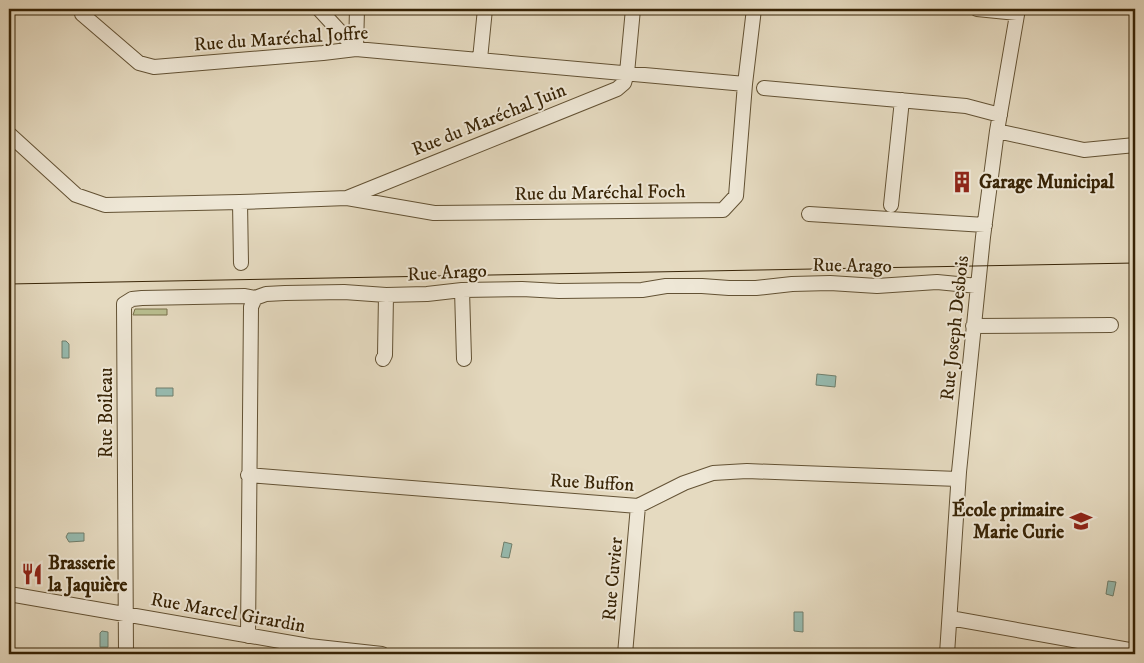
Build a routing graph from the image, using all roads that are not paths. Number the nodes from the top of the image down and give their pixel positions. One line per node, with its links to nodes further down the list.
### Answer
1 (86, 9): 9 (street, Rue du Maréchal Joffre)
2 (318, 9): 9 (street)
3 (357, 9): 9 (street)
4 (486, 9): 10 (street)
5 (633, 9): 11 (street)
6 (754, 9): 12 (street, Rue du Maréchal Foch)
7 (977, 9): 8 (street)
8 (1018, 11): 15 (street, Rue Joseph Desbois)
9 (356, 49): 10 (street, Rue du Maréchal Joffre)
10 (480, 59): 11 (street, Rue du Maréchal Joffre)
11 (627, 73): 12 (street); 19 (street, Rue du Maréchal Juin)
12 (745, 84): 19 (street, Rue du Maréchal Foch)
13 (764, 88): 14 (street)
14 (902, 100): 15 (street); 21 (street)
15 (1000, 115): 16 (street, Rue Joseph Desbois)
16 (997, 131): 18 (street); 23 (street, Rue Joseph Desbois)
17 (9, 134): 20 (street, Rue du Maréchal Juin)
18 (1135, 145)
19 (347, 198): 20 (street, Rue du Maréchal Juin)
20 (240, 202): 24 (street)
21 (891, 205)
22 (808, 214): 23 (street)
23 (985, 225): 25 (street, Rue Joseph Desbois)
24 (241, 263)
25 (978, 286): 26 (street, Rue Arago); 30 (street, Rue Joseph Desbois)
26 (462, 290): 27 (street, Rue Arago); 32 (street)
27 (386, 295): 28 (street, Rue Arago); 31 (street)
28 (255, 298): 33 (street); 37 (street, Rue Boileau)
29 (1111, 325): 30 (street)
30 (973, 326): 34 (street, Rue Joseph Desbois)
31 (383, 358)
32 (464, 359)
33 (248, 475): 35 (street, Rue Buffon); 39 (street)
34 (958, 479): 35 (street, Rue Buffon); 38 (street, Rue Joseph Desbois)
35 (638, 506): 44 (street, Rue Cuvier)
36 (9, 594): 37 (street, Rue Marcel Girardin)
37 (126, 615): 39 (street, Rue Marcel Girardin); 42 (street, Rue Boileau)
38 (950, 618): 41 (street); 45 (street, Rue Joseph Desbois)
39 (248, 636): 40 (street, Rue Marcel Girardin)
40 (309, 650): 43 (street, Rue Marcel Girardin)
41 (1135, 651)
42 (126, 654)
43 (382, 654)
44 (625, 654)
45 (947, 654)

